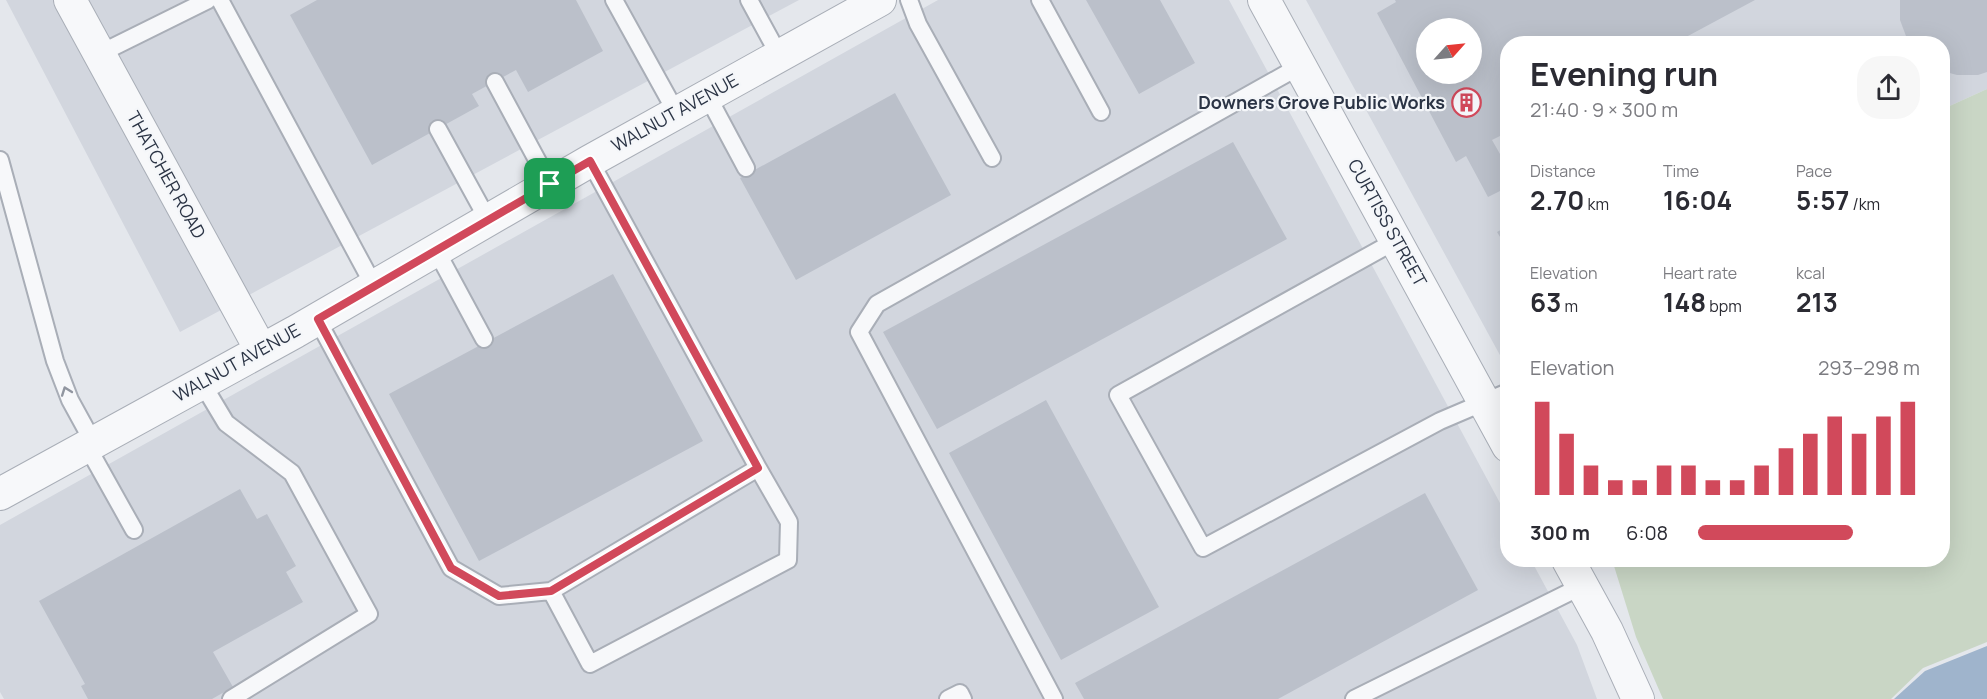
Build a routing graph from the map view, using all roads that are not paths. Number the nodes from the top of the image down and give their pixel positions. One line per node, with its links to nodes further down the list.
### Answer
1 (70, 0): 10 (street, THATCHER ROAD)
2 (208, 0): 10 (lane)
3 (220, 0): 26 (lane)
4 (614, 0): 15 (lane)
5 (749, 0): 11 (lane)
6 (880, 0): 11 (street, WALNUT AVENUE)
7 (909, 0): 18 (lane)
8 (1040, 0): 16 (lane)
9 (1264, 0): 12 (street, CURTISS STREET)
10 (99, 54): 29 (street, THATCHER ROAD)
11 (779, 56): 14 (street, WALNUT AVENUE)
12 (1300, 66): 24 (street, CURTISS STREET); 42 (lane)
13 (495, 82): 22 (lane)
14 (706, 95): 15 (street, WALNUT AVENUE); 21 (lane)
15 (676, 112): 20 (street, WALNUT AVENUE)
16 (1101, 112)
17 (438, 129): 23 (lane)
18 (992, 158)
19 (0, 160): 33 (lane, one-way to 19)
20 (590, 161): 22 (street, WALNUT AVENUE); 34 (lane)
21 (746, 168)
22 (550, 184): 23 (street, WALNUT AVENUE)
23 (488, 220): 25 (street, WALNUT AVENUE)
24 (1397, 240): 31 (street, CURTISS STREET); 31 (lane)
25 (436, 250): 26 (street, WALNUT AVENUE); 28 (lane)
26 (374, 286): 27 (street, WALNUT AVENUE)
27 (318, 319): 29 (street, WALNUT AVENUE); 38 (lane)
28 (484, 339)
29 (261, 350): 30 (street, WALNUT AVENUE)
30 (202, 383): 33 (street, WALNUT AVENUE); 39 (lane)
31 (1496, 397): 32 (street, CURTISS STREET)
32 (1500, 413)
33 (90, 444): 35 (street, WALNUT AVENUE); 36 (lane)
34 (758, 468): 38 (lane); 38 (lane)
35 (0, 494)
36 (134, 530)
37 (1577, 568): 43 (lane); 44 (street)
38 (551, 591)
39 (231, 699)
40 (948, 699): 41 (lane)
41 (963, 699)
42 (1054, 699)
43 (1354, 699)
44 (1638, 699)

